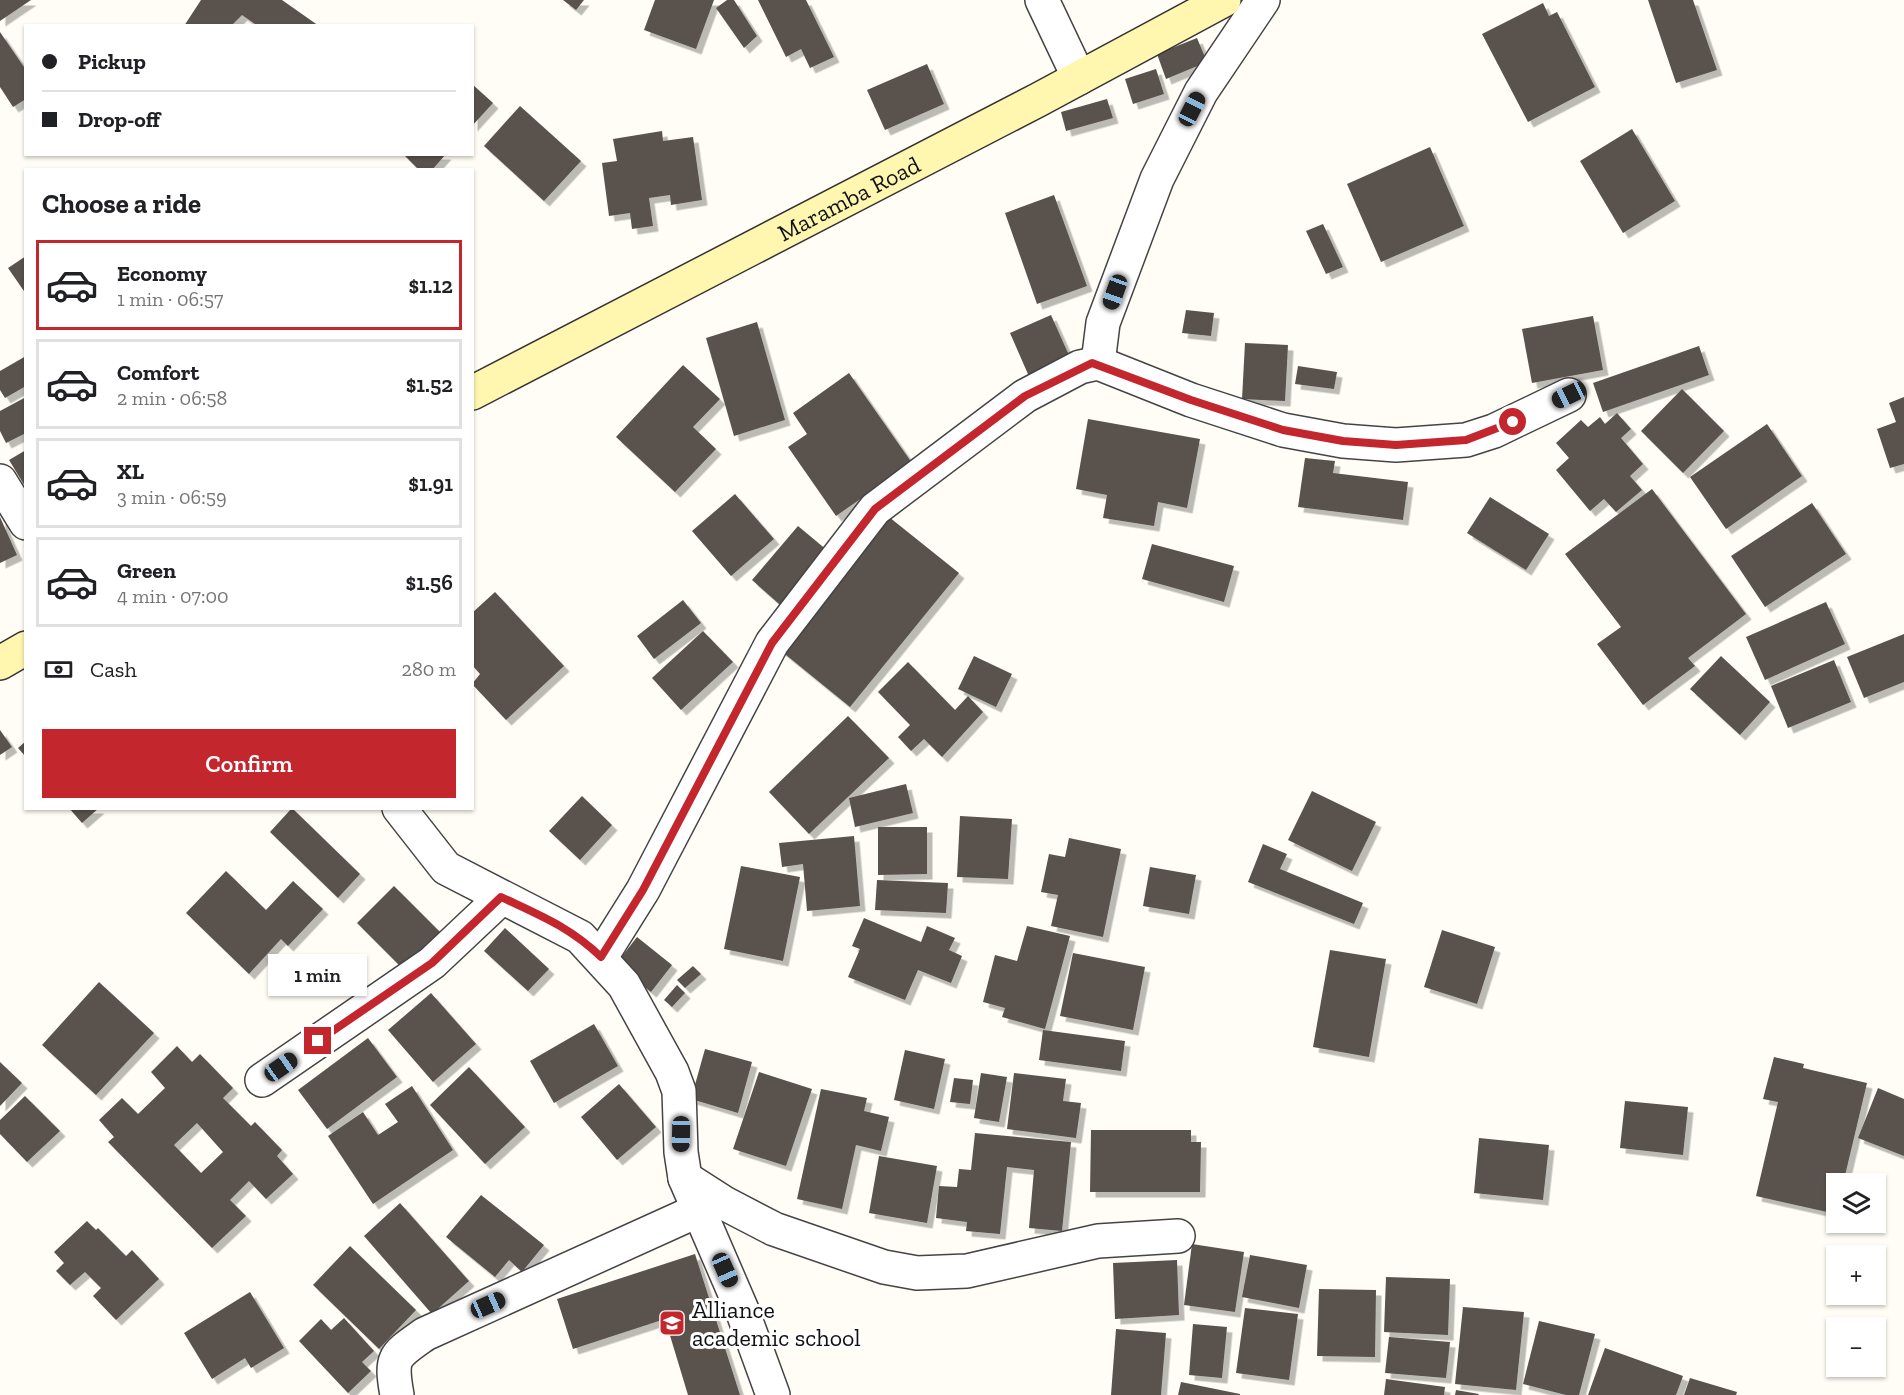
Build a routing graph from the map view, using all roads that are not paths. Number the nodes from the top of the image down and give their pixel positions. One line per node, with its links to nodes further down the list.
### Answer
1 (1042, 0): 4 (street)
2 (1224, 0): 4 (street, Maramba Road)
3 (1263, 0): 5 (street)
4 (1079, 78): 6 (street, Maramba Road)
5 (1098, 363): 7 (street); 14 (street)
6 (474, 392)
7 (1569, 395)
8 (0, 482): 9 (street)
9 (24, 520)
10 (24, 649): 11 (street)
11 (0, 663)
12 (401, 810): 13 (street)
13 (501, 897): 14 (street); 15 (street)
14 (601, 957): 16 (street)
15 (262, 1080)
16 (685, 1178): 17 (street); 18 (street)
17 (699, 1210): 19 (street); 20 (street)
18 (1178, 1236)
19 (398, 1395)
20 (772, 1395)

